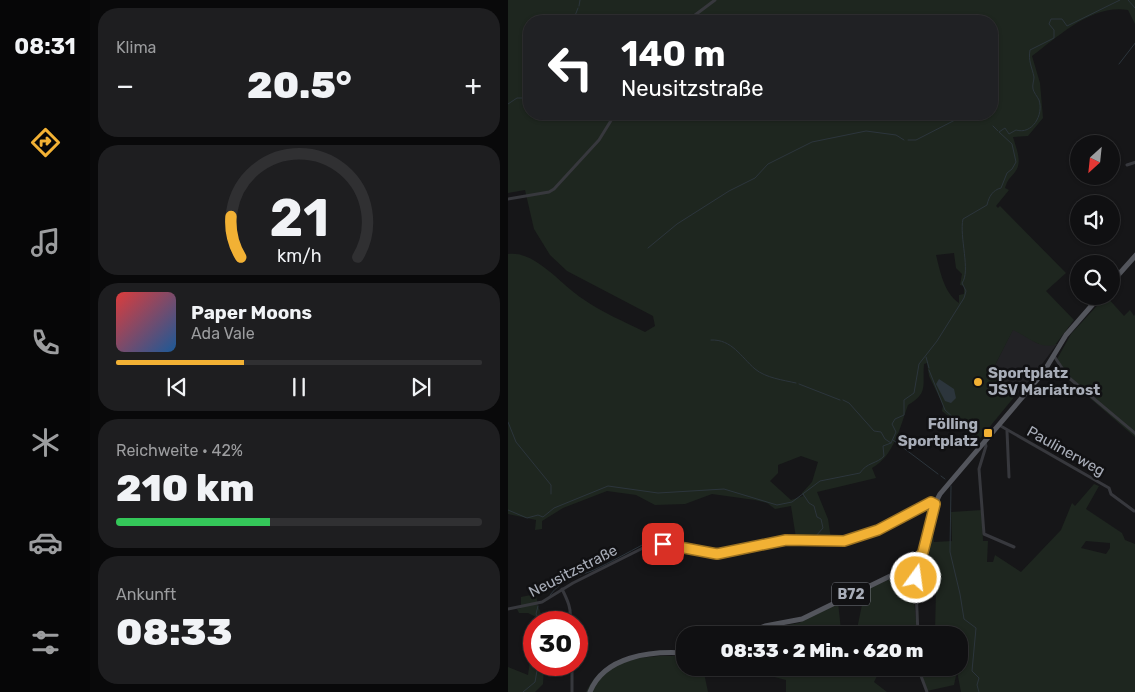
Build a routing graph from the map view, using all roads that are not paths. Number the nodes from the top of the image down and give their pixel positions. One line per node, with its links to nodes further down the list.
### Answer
1 (715, 0): 2 (street)
2 (695, 15)
3 (611, 120): 6 (street)
4 (1136, 162): 5 (street)
5 (1127, 165)
6 (508, 199)
7 (1136, 255): 8 (main road)
8 (1120, 273)
9 (1092, 305): 10 (main road)
10 (1054, 356): 11 (main road); 13 (street)
11 (998, 425): 12 (street, Paulinerweg); 14 (main road)
12 (1007, 431): 15 (street, Paulinerweg); 17 (street, Paulinerweg)
13 (1136, 434)
14 (985, 441): 16 (main road); 18 (street)
15 (1008, 477)
16 (935, 504): 19 (main road); 20 (street, Neusitzstraße)
17 (1134, 511)
18 (1014, 547)
19 (915, 564): 23 (main road, B72); 24 (street)
20 (562, 588): 21 (street, Neusitzstraße); 22 (street)
21 (508, 608)
22 (570, 611)
23 (765, 626)
24 (918, 626)
25 (676, 653): 29 (main road)
26 (572, 676): 28 (street)
27 (921, 676): 30 (street)
28 (572, 692)
29 (590, 692)
30 (927, 692)

